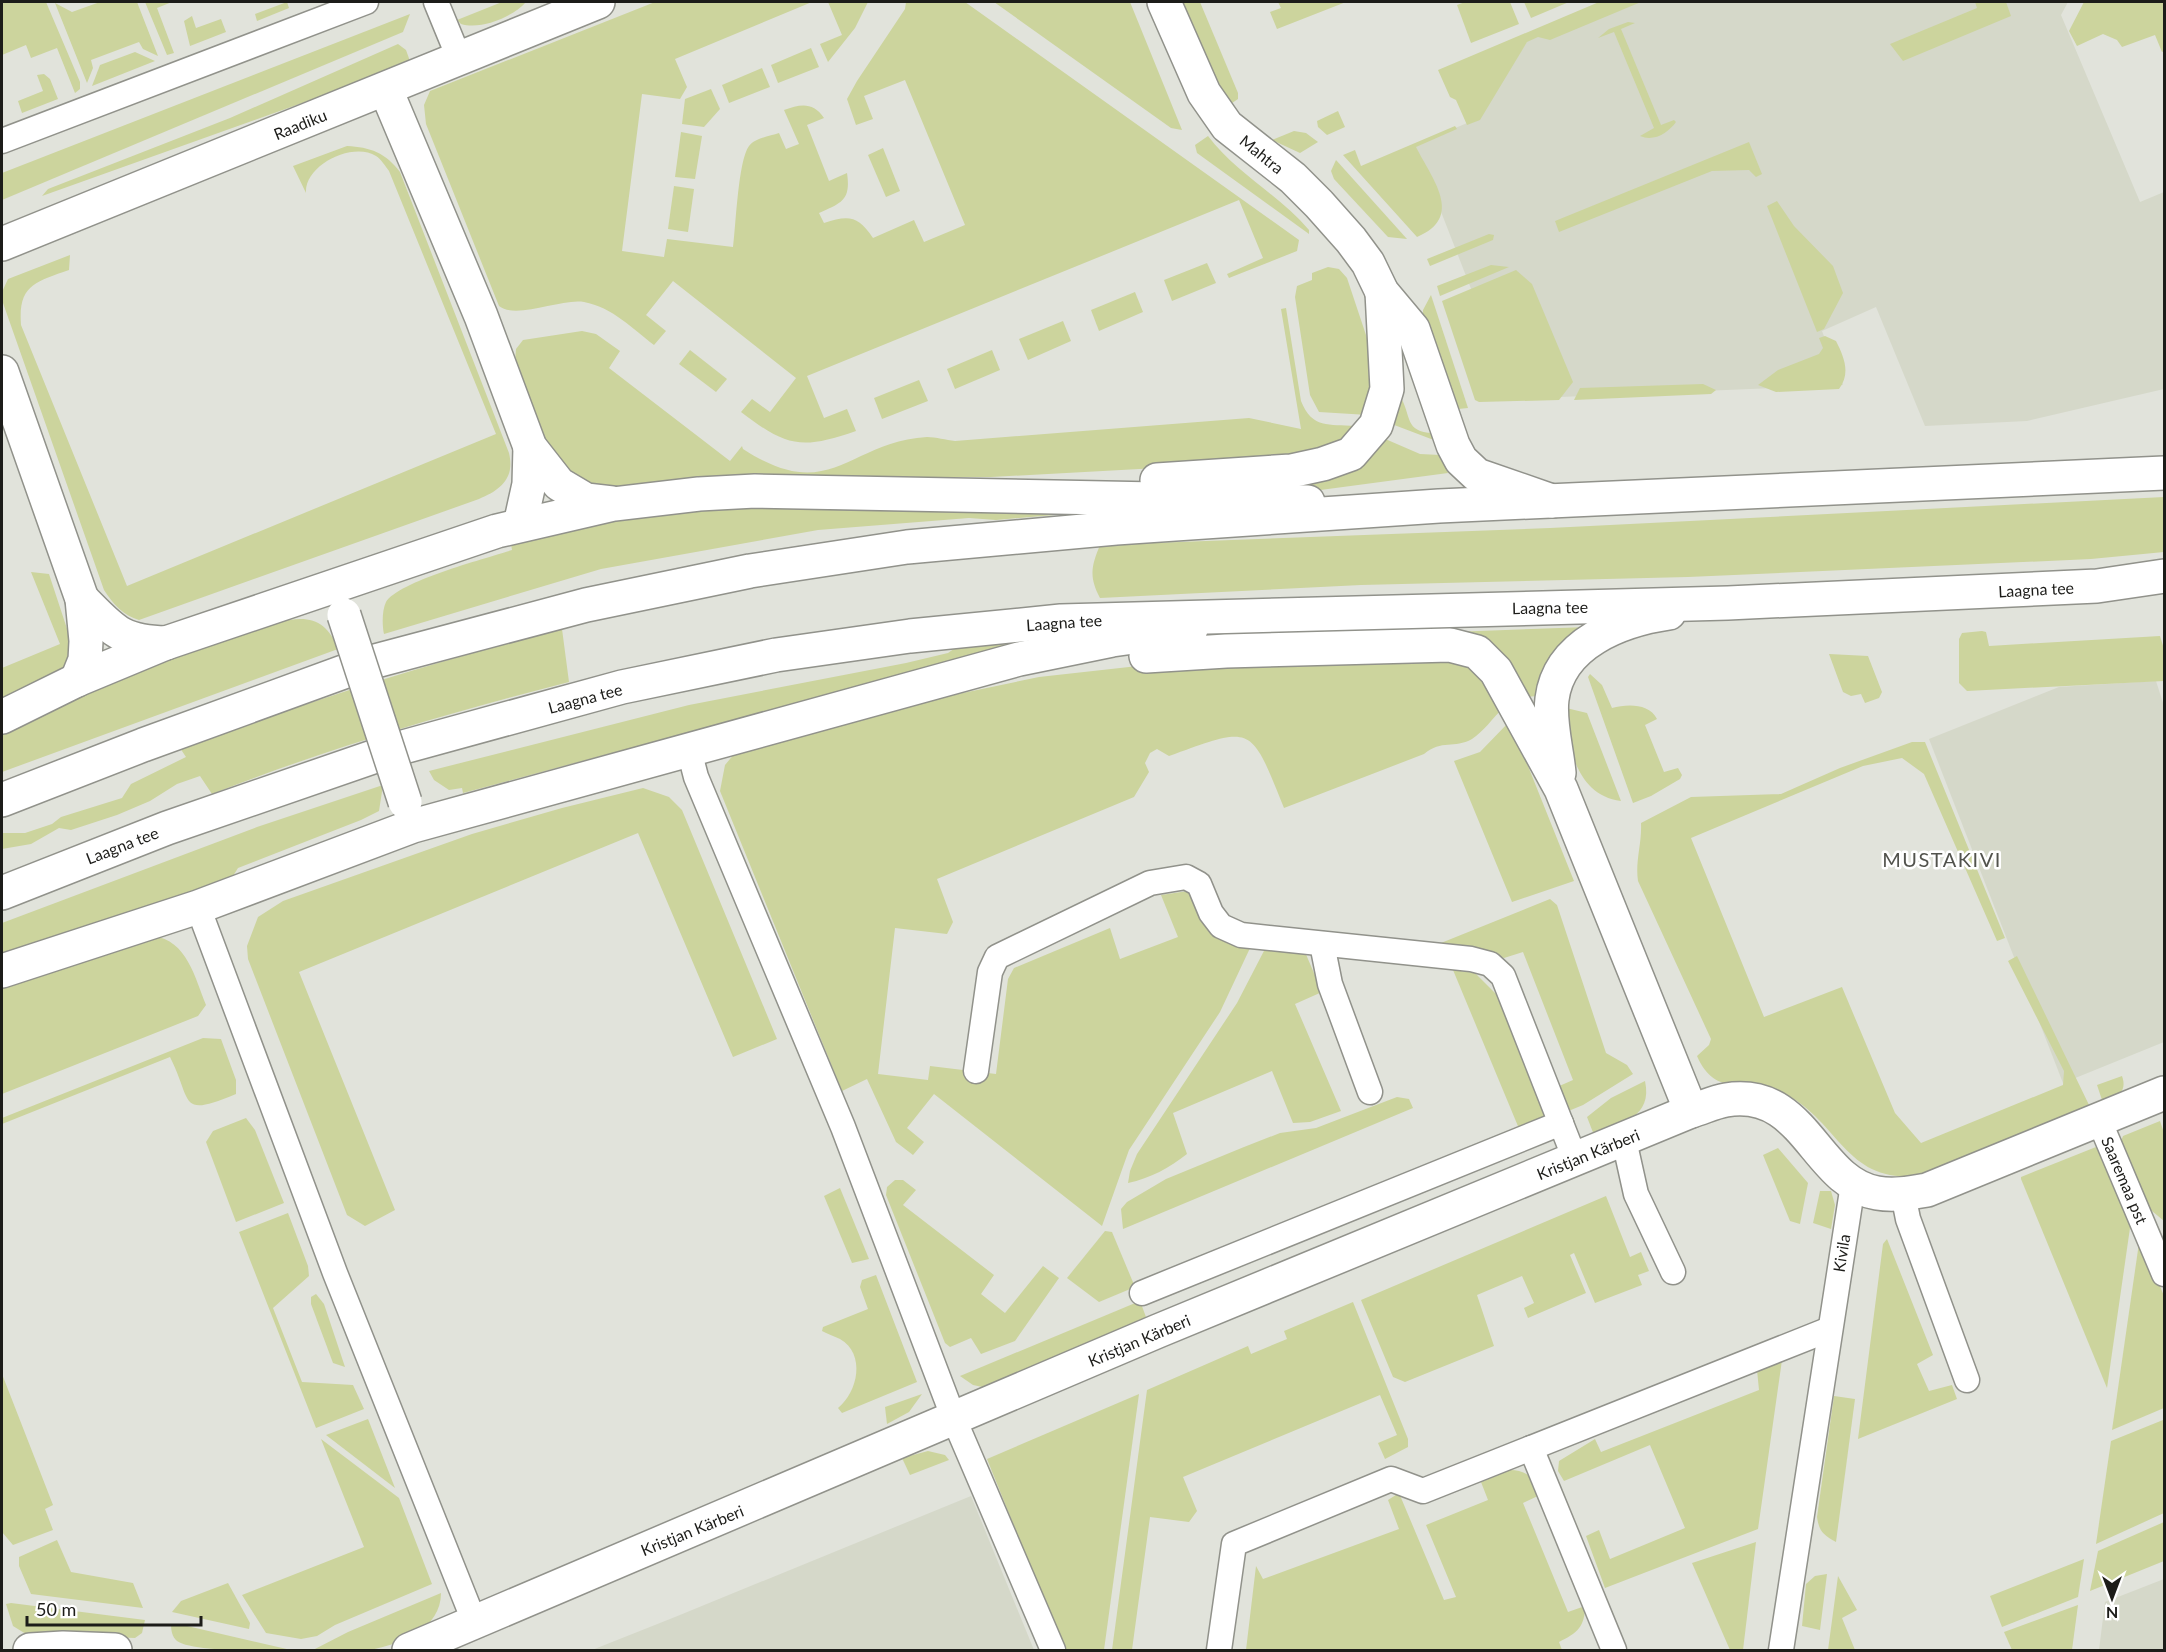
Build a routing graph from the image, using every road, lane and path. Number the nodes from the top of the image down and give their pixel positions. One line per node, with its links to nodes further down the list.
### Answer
1 (366, 2): 7 (street)
2 (436, 2): 5 (street)
3 (598, 2): 5 (street, Raadiku)
4 (1164, 2): 9 (street, Mahtra)
5 (459, 58): 6 (street, Raadiku)
6 (386, 90): 8 (street, Raadiku); 11 (street)
7 (2, 141)
8 (2, 244)
9 (1382, 292): 13 (street); 14 (street)
10 (2, 372): 22 (street)
11 (530, 447): 15 (street); 17 (street)
12 (2164, 473): 14 (street)
13 (946, 494): 15 (street); 16 (street)
14 (1552, 501): 16 (street)
15 (614, 504): 17 (street)
16 (1439, 506): 31 (street)
17 (520, 525): 21 (street)
18 (2164, 576): 19 (street, Laagna tee)
19 (2097, 586): 20 (street); 23 (street, Laagna tee)
20 (2164, 586)
21 (347, 598): 25 (street); 32 (street, bridge)
22 (82, 599): 25 (street); 26 (street)
23 (1728, 603): 24 (street, Laagna tee); 30 (street)
24 (1310, 613): 27 (street); 33 (street, Laagna tee)
25 (166, 643): 26 (street)
26 (77, 680): 28 (street)
27 (937, 683): 29 (street); 30 (street)
28 (2, 717)
29 (689, 750): 32 (street); 52 (street)
30 (1561, 789): 40 (street)
31 (2, 800)
32 (417, 812): 34 (street)
33 (2, 893)
34 (198, 907): 36 (street); 54 (street)
35 (1322, 944): 37 (street); 38 (street); 42 (street)
36 (2, 971)
37 (976, 1071)
38 (1370, 1092)
39 (2164, 1093): 41 (street)
40 (1691, 1111): 43 (street, Kristjan Kärberi); 45 (street, Kristjan Kärberi)
41 (2099, 1119): 46 (street); 48 (street, Saaremaa pst)
42 (1561, 1123): 44 (street); 49 (street)
43 (1624, 1140): 44 (street, Kristjan Kärberi); 47 (street)
44 (1575, 1159): 52 (street, Kristjan Kärberi)
45 (1853, 1184): 46 (street); 50 (street, Kivila)
46 (1904, 1194): 51 (street)
47 (1673, 1272)
48 (2164, 1274)
49 (1142, 1293)
50 (1830, 1329): 53 (street); 61 (street, Kivila)
51 (1967, 1380)
52 (954, 1419): 54 (street, Kristjan Kärberi); 58 (street)
53 (1531, 1448): 59 (street); 60 (street)
54 (474, 1621): 57 (street, Kristjan Kärberi)
55 (30, 1650): 56 (street)
56 (115, 1650)
57 (409, 1650)
58 (1053, 1650)
59 (1219, 1650)
60 (1614, 1650)
61 (1781, 1650)

